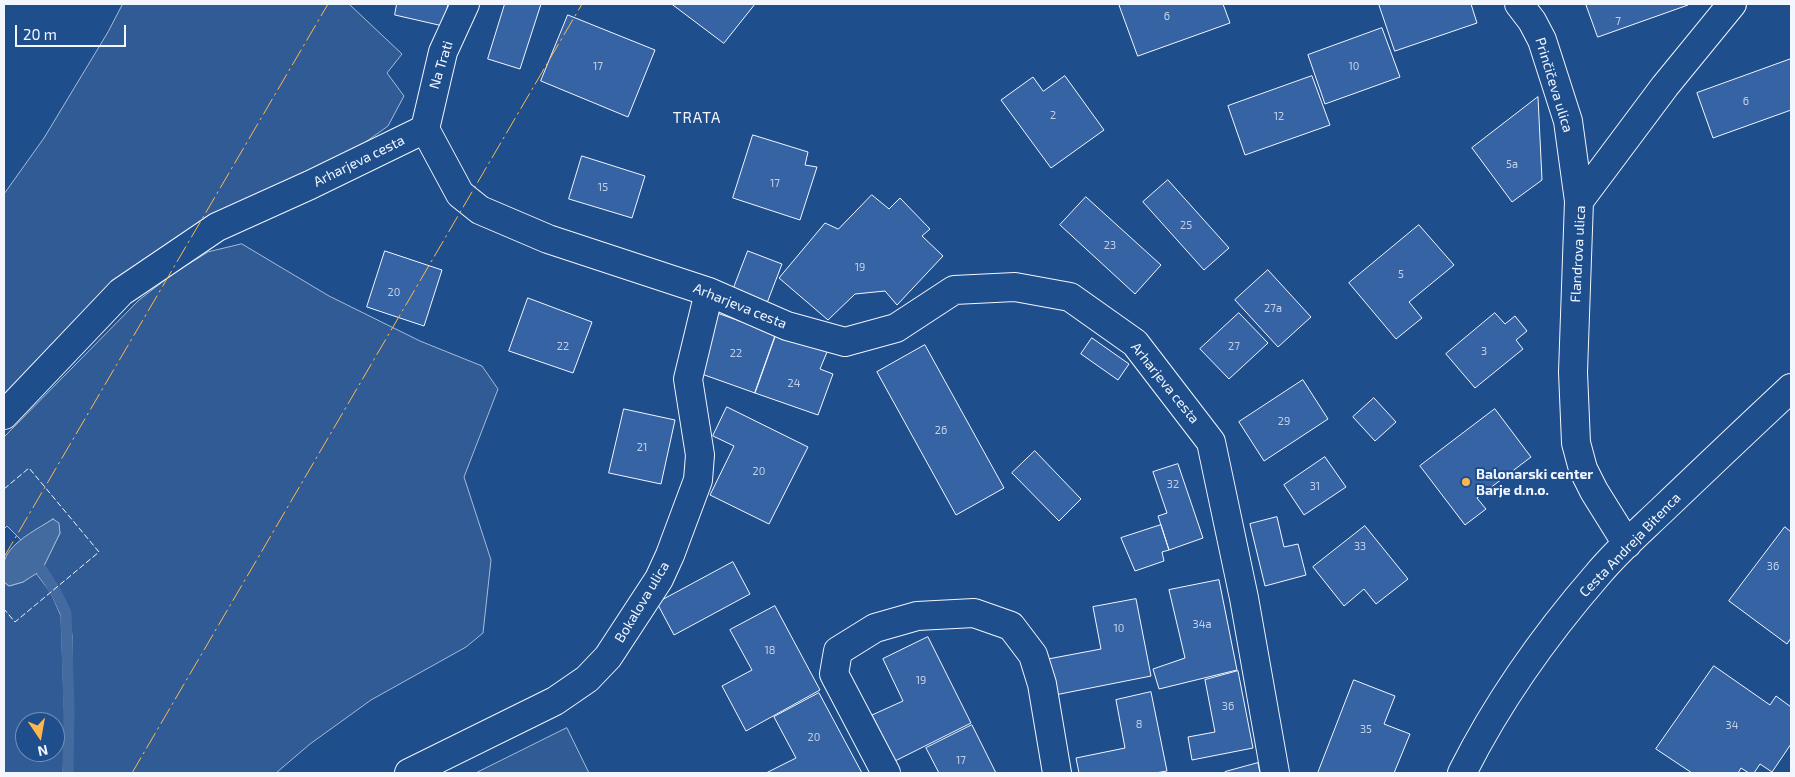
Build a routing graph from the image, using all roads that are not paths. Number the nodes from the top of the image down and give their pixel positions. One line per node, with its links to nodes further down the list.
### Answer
1 (465, 4): 4 (street, Na Trati)
2 (1519, 4): 5 (street, Prinčičeva ulica)
3 (1732, 4): 5 (street, Flandrova ulica)
4 (424, 129): 6 (street, Arharjeva cesta); 8 (street, Arharjeva cesta)
5 (1579, 201): 9 (street, Flandrova ulica)
6 (709, 292): 10 (street, Bokalova ulica); 13 (street, Arharjeva cesta)
7 (1791, 388): 9 (street, Cesta Andreja Bitenca)
8 (4, 415)
9 (1627, 544): 14 (street, Cesta Andreja Bitenca)
10 (409, 773)
11 (886, 773): 12 (street)
12 (1057, 773)
13 (1275, 773)
14 (1462, 773)

